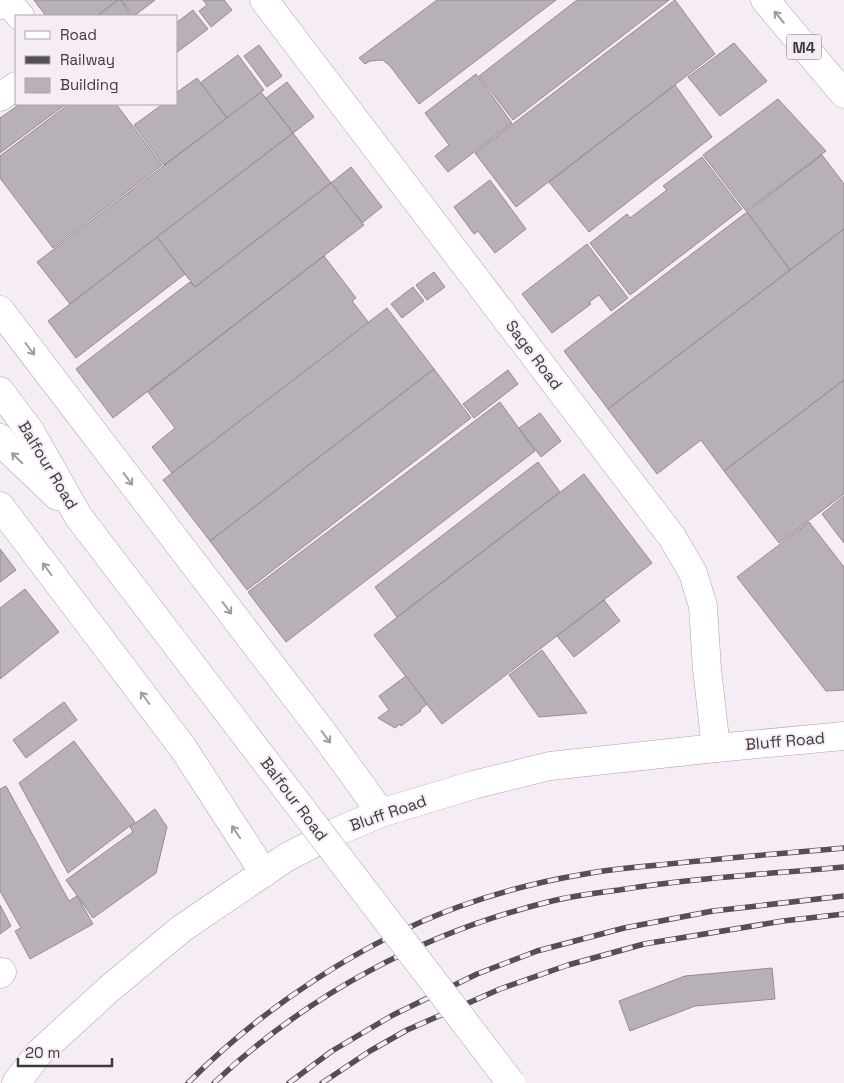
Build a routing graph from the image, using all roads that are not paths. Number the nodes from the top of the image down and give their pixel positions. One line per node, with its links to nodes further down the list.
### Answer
1 (264, 0): 14 (main road, Sage Road)
2 (764, 0): 6 (main road, M4, one-way to 2)
3 (0, 5): 4 (main road)
4 (19, 15)
5 (15, 87): 7 (main road)
6 (844, 94)
7 (0, 98)
8 (0, 310): 15 (main road, one-way to 15)
9 (0, 391): 12 (main road, Balfour Road)
10 (0, 438): 12 (main road, Balfour Road, one-way to 10)
11 (0, 506): 16 (main road, one-way to 11)
12 (84, 524): 18 (main road, Balfour Road, bridge)
13 (844, 736): 14 (main road, Bluff Road)
14 (716, 748): 15 (main road, Bluff Road)
15 (381, 812): 16 (main road, Bluff Road)
16 (264, 873): 17 (main road, Bluff Road)
17 (16, 1083)
18 (510, 1083)

